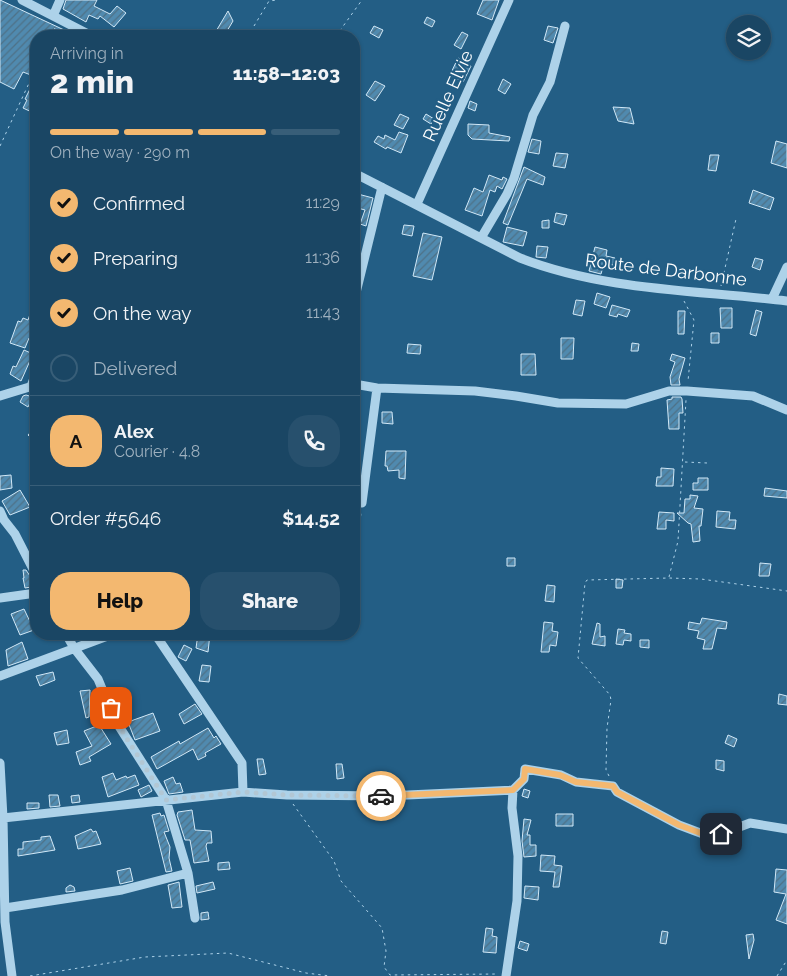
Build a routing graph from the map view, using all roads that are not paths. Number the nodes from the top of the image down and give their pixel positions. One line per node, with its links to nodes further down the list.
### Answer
1 (22, 0): 4 (street)
2 (60, 0): 4 (street)
3 (509, 0): 9 (street, Ruelle Elvie)
4 (53, 16): 6 (street)
5 (565, 26): 10 (street)
6 (80, 30)
7 (360, 176): 8 (street, Route de Darbonne)
8 (382, 187): 9 (street, Route de Darbonne); 12 (street)
9 (417, 204): 10 (street, Route de Darbonne)
10 (481, 238): 13 (street, Route de Darbonne)
11 (787, 267): 13 (street)
12 (360, 277)
13 (772, 300): 14 (street, Route de Darbonne)
14 (787, 302)
15 (360, 385): 17 (street)
16 (30, 387): 18 (street)
17 (377, 388): 19 (street); 20 (street)
18 (0, 396)
19 (787, 410)
20 (362, 503)
21 (0, 511): 22 (street)
22 (30, 563)
23 (30, 594): 24 (street)
24 (0, 598)
25 (69, 640): 28 (street)
26 (96, 640): 28 (street)
27 (159, 640): 32 (street)
28 (74, 648): 29 (street); 33 (street)
29 (0, 676)
30 (0, 763): 34 (street)
31 (513, 790): 32 (street); 35 (street); 39 (street)
32 (243, 792): 33 (street)
33 (166, 800): 34 (street); 36 (street)
34 (3, 818): 37 (street)
35 (787, 829)
36 (188, 873): 37 (street); 38 (street)
37 (5, 908): 40 (street)
38 (195, 918)
39 (506, 975)
40 (12, 976)

